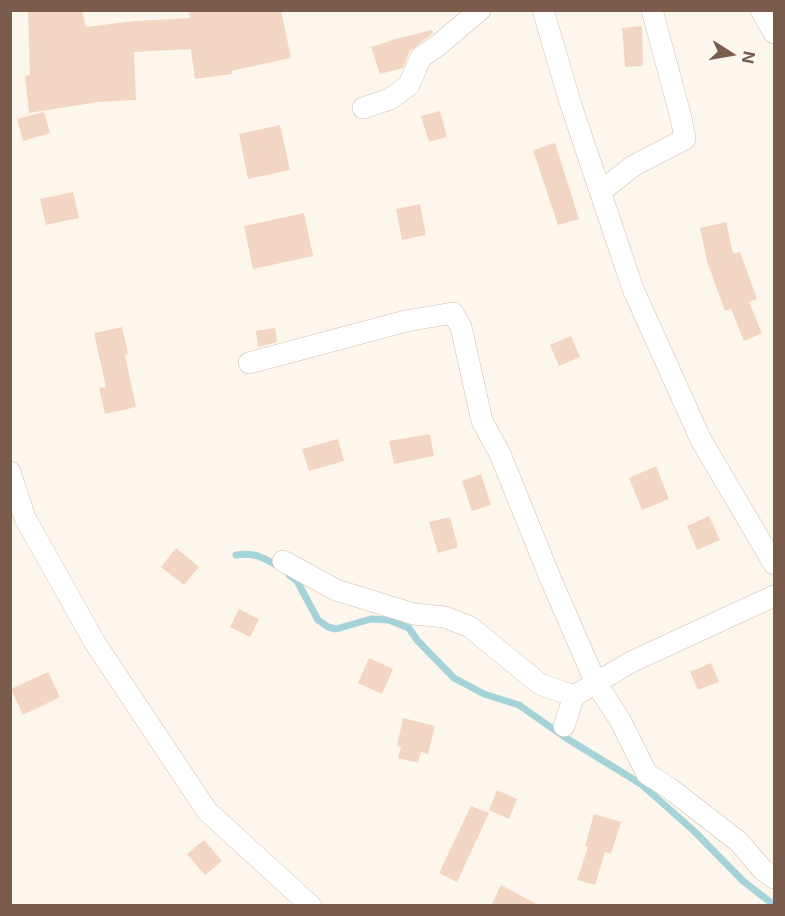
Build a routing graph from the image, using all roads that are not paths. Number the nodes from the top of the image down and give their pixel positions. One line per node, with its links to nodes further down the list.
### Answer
1 (480, 10): 6 (street)
2 (543, 10): 7 (street)
3 (652, 10): 7 (street)
4 (761, 10): 5 (street)
5 (774, 33)
6 (363, 108)
7 (600, 192): 10 (street)
8 (249, 363): 14 (street)
9 (10, 472): 18 (street)
10 (768, 538): 12 (street)
11 (283, 561): 15 (street)
12 (774, 564)
13 (774, 596): 14 (street)
14 (596, 683): 15 (street); 17 (street)
15 (574, 696): 16 (street)
16 (564, 726)
17 (774, 878)
18 (311, 906)

